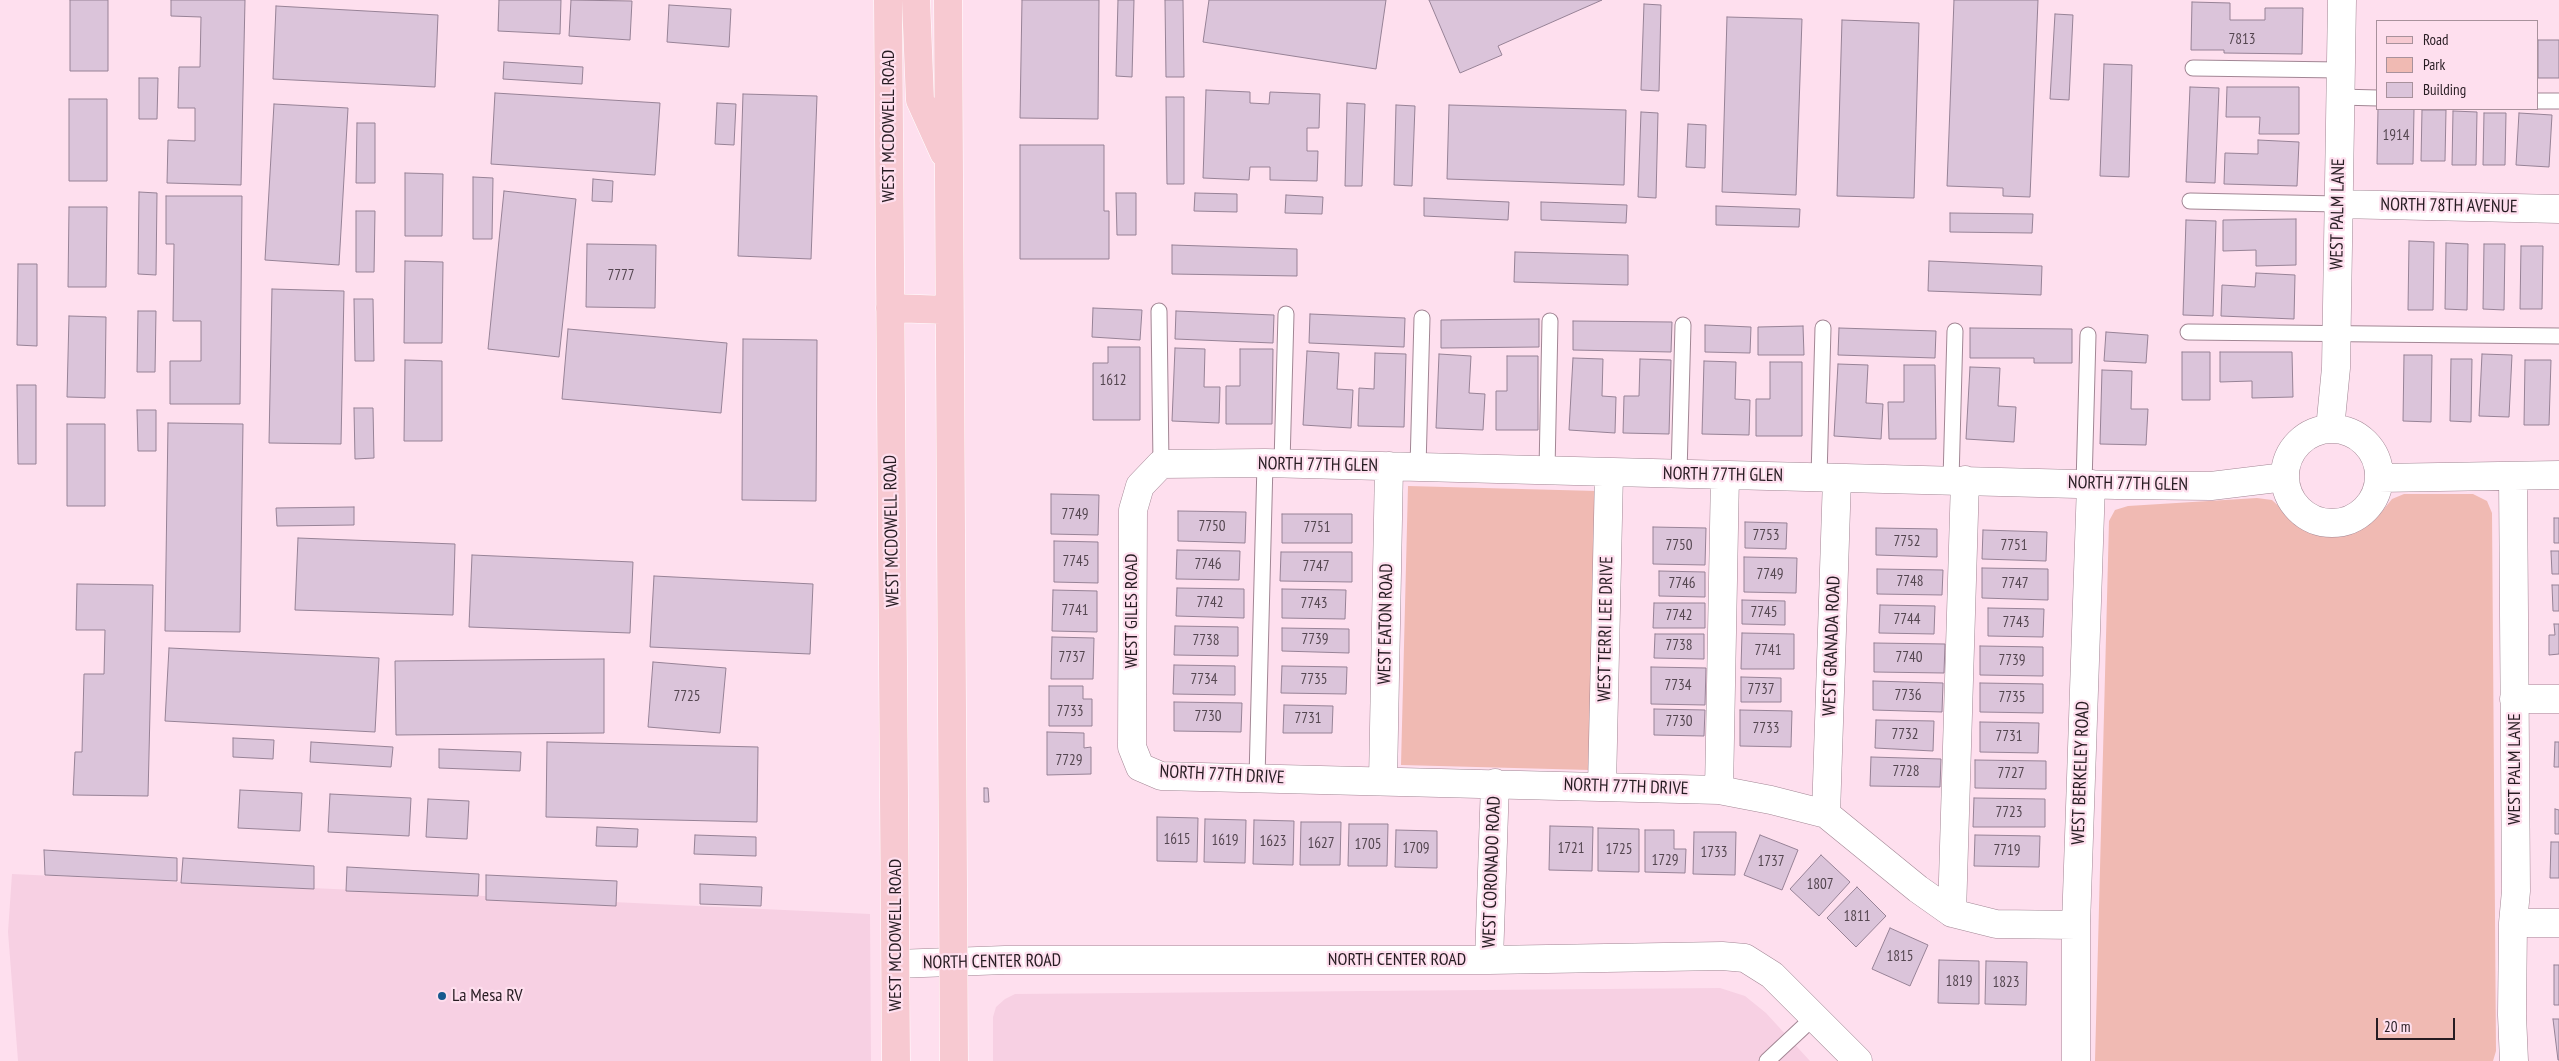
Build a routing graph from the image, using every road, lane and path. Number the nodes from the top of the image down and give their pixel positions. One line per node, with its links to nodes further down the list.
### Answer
1 (888, 0): 15 (main road, WEST MCDOWELL ROAD)
2 (916, 0): 11 (main road)
3 (948, 0): 11 (main road)
4 (2342, 0): 6 (street, WEST PALM LANE)
5 (2193, 68): 6 (lane)
6 (2340, 70): 7 (street, WEST PALM LANE)
7 (2339, 97): 8 (lane); 13 (street, WEST PALM LANE)
8 (2376, 98)
9 (2539, 101): 10 (lane)
10 (2559, 101)
11 (947, 161): 16 (main road)
12 (2190, 201): 13 (lane)
13 (2338, 204): 14 (street, NORTH 78TH AVENUE); 26 (street, WEST PALM LANE)
14 (2559, 209)
15 (890, 308): 16 (main road); 59 (main road, WEST MCDOWELL ROAD)
16 (948, 310): 58 (main road)
17 (1159, 311): 30 (lane)
18 (1286, 314): 29 (lane)
19 (1422, 318): 32 (lane)
20 (1550, 321): 33 (lane)
21 (1683, 325): 35 (lane)
22 (1823, 328): 39 (lane)
23 (1955, 331): 42 (lane)
24 (2188, 332): 26 (lane)
25 (2088, 335): 43 (lane)
26 (2336, 335): 27 (lane); 28 (street, WEST PALM LANE)
27 (2559, 336)
28 (2330, 429): 40 (street); 41 (street)
29 (1273, 463): 30 (street, NORTH 77TH GLEN); 31 (street, NORTH 77TH GLEN); 47 (lane)
30 (1161, 464): 46 (street, WEST GILES ROAD)
31 (1389, 466): 32 (street, NORTH 77TH GLEN); 48 (street, WEST EATON ROAD)
32 (1418, 467): 33 (street, NORTH 77TH GLEN)
33 (1546, 470): 34 (street, NORTH 77TH GLEN)
34 (1610, 472): 35 (street, NORTH 77TH GLEN); 50 (street, WEST TERRI LEE DRIVE)
35 (1679, 473): 36 (street, NORTH 77TH GLEN)
36 (1724, 475): 39 (street, NORTH 77TH GLEN); 51 (street)
37 (2513, 476): 38 (street); 41 (street); 45 (street, WEST PALM LANE)
38 (2559, 476)
39 (1828, 477): 42 (street, NORTH 77TH GLEN); 52 (street, WEST GRANADA ROAD)
40 (2284, 477): 41 (street); 43 (street, NORTH 77TH GLEN)
41 (2379, 478)
42 (1958, 480): 43 (street, NORTH 77TH GLEN); 53 (street)
43 (2087, 484): 56 (street, WEST BERKELEY ROAD)
44 (2559, 699): 45 (street)
45 (2514, 700): 54 (street, WEST PALM LANE)
46 (1140, 767): 47 (street, NORTH 77TH DRIVE)
47 (1258, 778): 48 (street, NORTH 77TH DRIVE)
48 (1383, 781): 49 (street, NORTH 77TH DRIVE)
49 (1495, 783): 50 (street, NORTH 77TH DRIVE); 57 (street, WEST CORONADO ROAD)
50 (1602, 786): 51 (street, NORTH 77TH DRIVE)
51 (1719, 790): 52 (street, NORTH 77TH DRIVE)
52 (1826, 814): 53 (street, NORTH 77TH DRIVE)
53 (1952, 913): 56 (street, NORTH 77TH DRIVE)
54 (2513, 923): 55 (street); 66 (street, WEST PALM LANE)
55 (2559, 923)
56 (2076, 924): 65 (street, WEST BERKELEY ROAD)
57 (1489, 960): 58 (street, NORTH CENTER ROAD); 60 (street, NORTH CENTER ROAD)
58 (953, 961): 59 (street, NORTH CENTER ROAD); 62 (main road)
59 (896, 964): 61 (main road, WEST MCDOWELL ROAD)
60 (1814, 1017): 63 (lane); 64 (street, NORTH CENTER ROAD)
61 (896, 1061)
62 (954, 1061)
63 (1766, 1061)
64 (1858, 1061)
65 (2076, 1061)
66 (2514, 1061)

